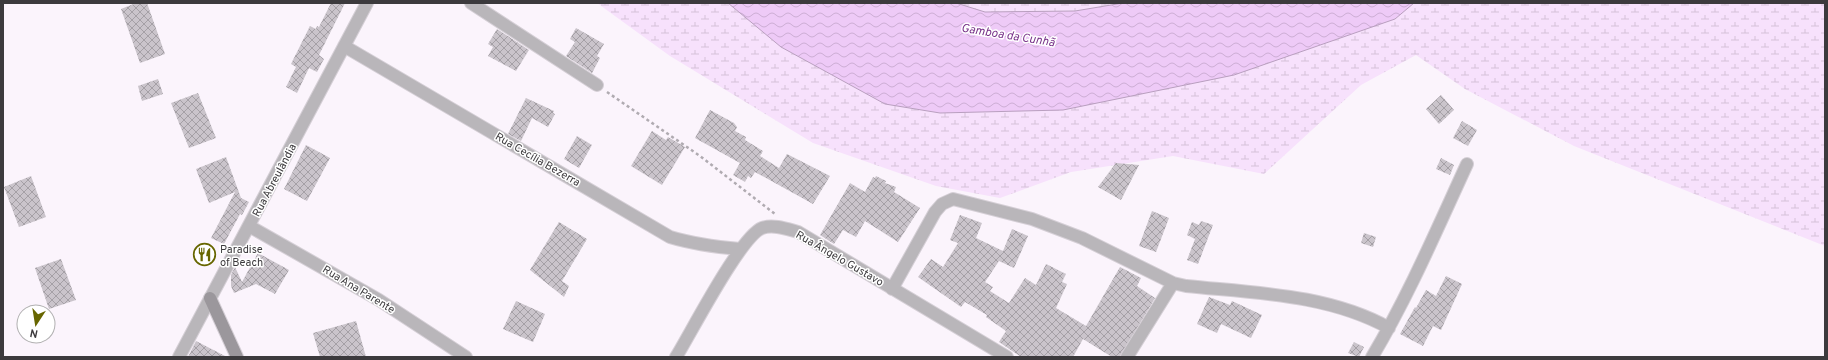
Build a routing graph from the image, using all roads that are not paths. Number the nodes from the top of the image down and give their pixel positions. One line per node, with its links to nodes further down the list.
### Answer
1 (367, 3): 3 (street, Rua Abreulândia)
2 (471, 3): 4 (street)
3 (344, 46): 6 (street, Rua Abreulândia); 7 (street, Rua Cecília Bezerra)
4 (597, 85)
5 (1467, 164): 11 (street)
6 (250, 226): 10 (street, Rua Abreulândia); 14 (street, Rua Ana Parente)
7 (740, 249): 9 (street, Rua Ângelo Gustavo); 15 (street, Rua Ângelo Gustavo)
8 (1173, 283): 9 (street); 11 (street); 17 (street)
9 (892, 289): 16 (street, Rua Ângelo Gustavo)
10 (210, 298): 12 (street, Rua Abreulândia); 13 (street)
11 (1389, 328): 18 (street)
12 (179, 357)
13 (237, 357)
14 (466, 357)
15 (676, 357)
16 (1007, 357)
17 (1127, 357)
18 (1372, 357)

